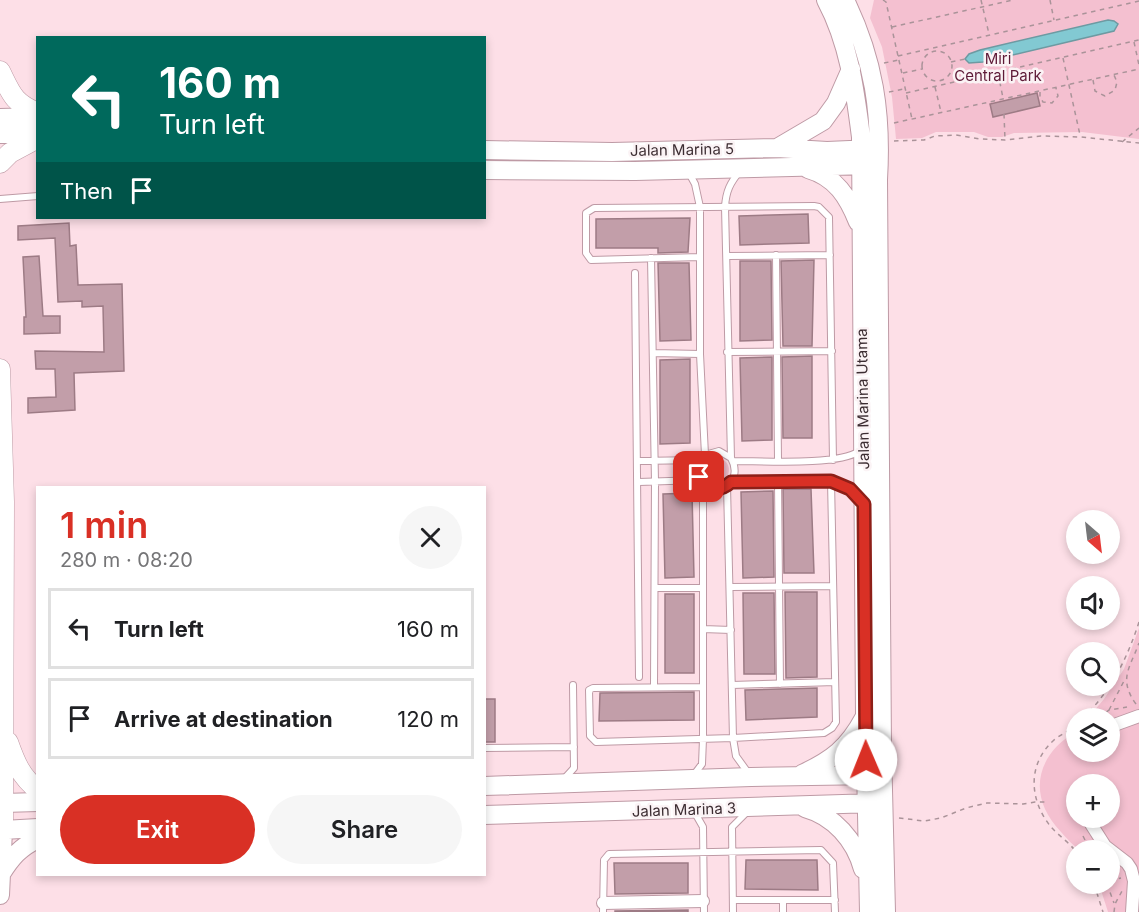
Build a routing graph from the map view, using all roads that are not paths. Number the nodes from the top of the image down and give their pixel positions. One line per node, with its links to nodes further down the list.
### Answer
1 (826, 0): 5 (main road, Jalan Marina Utama)
2 (845, 0): 4 (main road, Jalan Marina Utama)
3 (858, 0): 4 (main road)
4 (858, 27): 15 (main road, Jalan Marina Utama)
5 (850, 69): 13 (main road); 15 (main road, Jalan Marina Utama)
6 (0, 71): 7 (main road)
7 (36, 114)
8 (36, 115): 9 (main road)
9 (0, 118)
10 (0, 134): 11 (main road)
11 (36, 136)
12 (36, 137): 16 (main road)
13 (777, 148): 14 (main road, Jalan Marina 5); 15 (main road, Jalan Marina 5)
14 (486, 150)
15 (875, 154): 17 (main road, Jalan Marina 5); 25 (main road, Jalan Marina Utama); 75 (main road, Jalan Marina Utama)
16 (0, 163)
17 (802, 167): 18 (main road, Jalan Marina 5); 25 (main road)
18 (742, 169): 20 (main road, Jalan Marina 5); 24 (lane)
19 (486, 170): 20 (main road, Jalan Marina 5)
20 (687, 170): 23 (lane)
21 (36, 196): 22 (lane)
22 (0, 199)
23 (700, 207): 24 (lane); 29 (lane); 30 (lane)
24 (725, 207): 27 (lane); 28 (lane)
25 (861, 230): 38 (main road, Jalan Marina Utama)
26 (776, 255): 27 (lane); 28 (lane); 32 (lane)
27 (830, 255): 33 (lane)
28 (727, 256): 34 (lane)
29 (700, 257): 30 (lane); 36 (lane)
30 (651, 258): 35 (lane)
31 (636, 273): 44 (lane)
32 (777, 351): 33 (lane); 34 (lane); 42 (lane)
33 (832, 351): 43 (lane)
34 (727, 352): 41 (lane)
35 (653, 353): 36 (lane); 40 (lane)
36 (700, 354): 39 (lane)
37 (0, 369): 69 (main road)
38 (864, 448): 43 (lane); 51 (main road, Jalan Marina Utama)
39 (703, 458): 40 (lane); 41 (lane); 48 (lane)
40 (654, 460): 44 (lane); 47 (lane)
41 (732, 460): 42 (lane); 50 (lane)
42 (778, 460): 43 (lane)
43 (833, 460)
44 (638, 461): 46 (lane)
45 (831, 481): 49 (lane); 51 (lane); 53 (lane)
46 (639, 482): 47 (lane); 59 (lane)
47 (655, 482): 48 (lane); 55 (lane)
48 (701, 482): 50 (lane); 56 (lane)
49 (778, 482): 50 (lane); 52 (lane)
50 (729, 484): 54 (lane)
51 (864, 504): 67 (main road, Jalan Marina Utama)
52 (780, 586): 53 (lane); 54 (lane); 61 (lane)
53 (833, 586): 60 (lane)
54 (730, 587): 58 (lane)
55 (655, 588): 56 (lane); 64 (lane)
56 (702, 588): 57 (lane)
57 (703, 629): 58 (lane); 65 (lane)
58 (731, 630): 63 (lane)
59 (639, 677)
60 (835, 682): 61 (lane); 70 (lane)
61 (780, 684): 63 (lane)
62 (573, 685): 72 (lane)
63 (732, 685): 70 (lane)
64 (654, 686): 65 (lane); 71 (lane)
65 (703, 687): 71 (lane)
66 (1138, 712): 68 (street)
67 (865, 716): 75 (main road, Jalan Marina Utama); 76 (main road)
68 (1120, 722)
69 (4, 728): 82 (main road); 84 (main road)
70 (733, 738): 71 (lane); 77 (lane)
71 (704, 739): 78 (lane)
72 (573, 747): 73 (lane); 74 (lane)
73 (486, 748)
74 (574, 768): 79 (lane); 80 (lane)
75 (874, 775): 76 (main road, Jalan Marina 3); 85 (main road, Jalan Marina Utama)
76 (798, 776): 77 (main road, Jalan Marina 3)
77 (751, 777): 78 (main road, Jalan Marina 3)
78 (691, 779): 79 (main road, Jalan Marina 3)
79 (588, 782): 80 (main road, Jalan Marina 3)
80 (559, 783): 81 (main road, Jalan Marina 3)
81 (486, 786)
82 (36, 789)
83 (36, 802): 84 (main road)
84 (2, 803): 92 (main road)
85 (874, 803): 86 (main road, Jalan Marina 3); 97 (main road, Jalan Marina Utama); 109 (main road, Jalan Marina Utama)
86 (798, 806): 87 (main road, Jalan Marina 3); 97 (main road)
87 (751, 808): 88 (main road, Jalan Marina 3); 95 (lane)
88 (694, 810): 89 (main road, Jalan Marina 3); 94 (lane)
89 (486, 815)
90 (36, 828): 92 (main road)
91 (1094, 828): 110 (street)
92 (1, 830): 96 (main road)
93 (36, 840): 96 (main road)
94 (704, 851): 95 (lane); 102 (lane); 104 (lane)
95 (732, 851): 99 (lane); 101 (lane)
96 (1, 874): 98 (main road)
97 (869, 888): 108 (main road, Jalan Marina Utama)
98 (0, 895)
99 (733, 900): 100 (lane); 105 (lane)
100 (783, 900): 101 (lane); 106 (lane)
101 (835, 900): 107 (lane)
102 (704, 906): 103 (street)
103 (652, 907): 104 (street)
104 (603, 908)
105 (733, 912)
106 (783, 912)
107 (835, 912)
108 (869, 912)
109 (886, 912)
110 (1132, 912)

